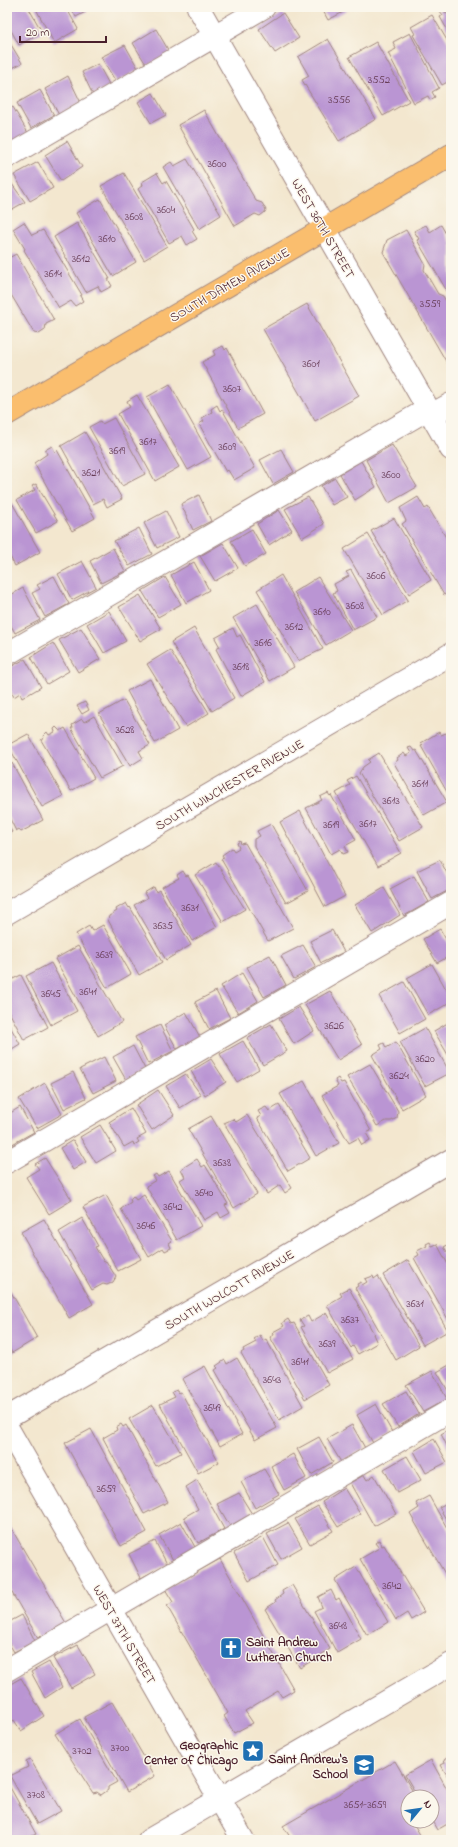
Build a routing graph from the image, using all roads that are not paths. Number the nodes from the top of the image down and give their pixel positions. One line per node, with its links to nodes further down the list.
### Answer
1 (198, 7): 3 (street, WEST 36TH STREET)
2 (264, 7): 3 (street)
3 (214, 36): 5 (street); 6 (street, WEST 36TH STREET)
4 (451, 155): 6 (main road, SOUTH DAMEN AVENUE)
5 (7, 157)
6 (325, 228): 8 (street, WEST 36TH STREET); 9 (main road, SOUTH DAMEN AVENUE)
7 (451, 404): 8 (street)
8 (430, 412): 10 (street, WEST 36TH STREET); 11 (street)
9 (7, 414)
10 (451, 450)
11 (7, 654)
12 (451, 654): 14 (street, SOUTH WINCHESTER AVENUE)
13 (451, 904): 16 (street)
14 (7, 913)
15 (451, 1160): 18 (street, SOUTH WOLCOTT AVENUE)
16 (7, 1162)
17 (451, 1410): 20 (street)
18 (7, 1418)
19 (7, 1427): 20 (street, WEST 37TH STREET)
20 (111, 1609): 22 (street); 23 (street, WEST 37TH STREET)
21 (451, 1664): 23 (street)
22 (7, 1670)
23 (220, 1799): 24 (street); 25 (street, WEST 37TH STREET)
24 (149, 1840)
25 (243, 1840)

